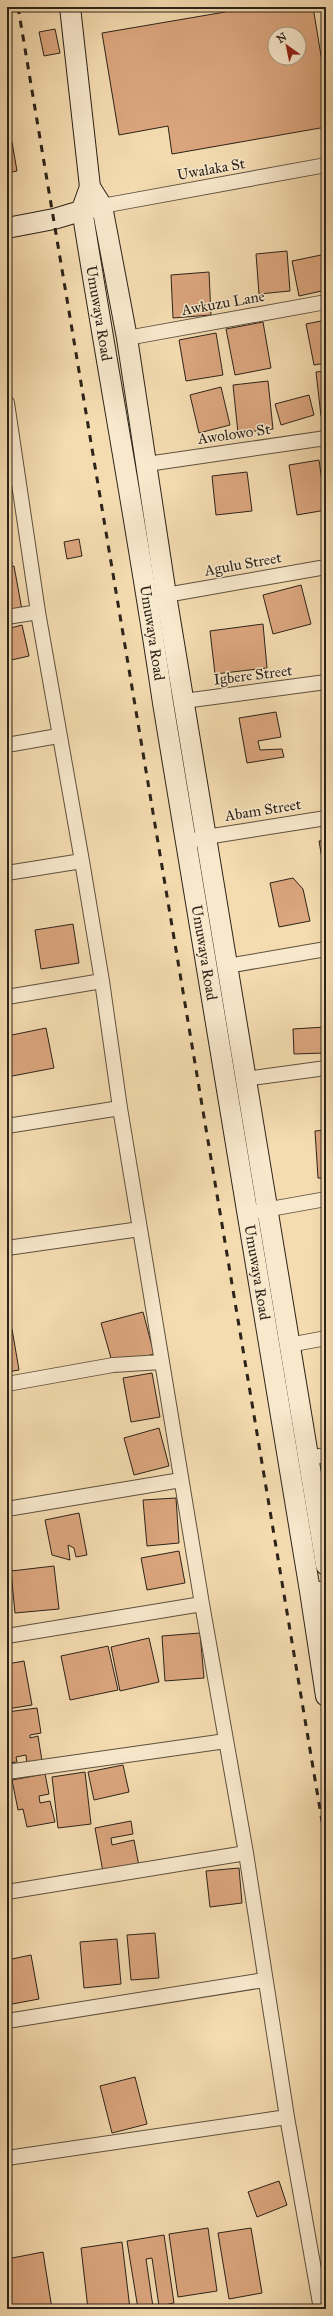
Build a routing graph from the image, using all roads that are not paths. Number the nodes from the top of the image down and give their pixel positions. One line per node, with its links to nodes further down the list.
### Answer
1 (70, 7): 3 (street)
2 (326, 165): 4 (street, Uwalaka St)
3 (90, 187): 4 (street); 5 (street)
4 (102, 206): 5 (street); 8 (street, Umuwaya Road)
5 (82, 209): 6 (street); 23 (street, Umuwaya Road)
6 (7, 228)
7 (326, 302): 8 (street, Awkuzu Lane)
8 (127, 338): 11 (street, Umuwaya Road)
9 (7, 403): 12 (street)
10 (326, 438): 11 (street, Awolowo St)
11 (147, 464): 14 (street, Umuwaya Road)
12 (13, 485): 15 (street)
13 (326, 567): 14 (street, Agulu Street)
14 (166, 595): 18 (street, Umuwaya Road)
15 (38, 612): 16 (street); 19 (street)
16 (7, 617)
17 (326, 682): 18 (street, Igbere Street)
18 (184, 701): 22 (street, Umuwaya Road)
19 (58, 736): 20 (street); 24 (street)
20 (7, 745)
21 (326, 818): 22 (street, Abam Street)
22 (206, 837): 23 (street, Abam Street); 27 (street, Umuwaya Road)
23 (186, 842): 36 (street, Umuwaya Road)
24 (82, 861): 25 (street); 28 (street)
25 (7, 873)
26 (326, 949): 27 (street)
27 (227, 966): 31 (street, Umuwaya Road)
28 (102, 981): 29 (street); 32 (street)
29 (7, 997)
30 (326, 1068): 31 (street)
31 (245, 1079): 35 (street, Umuwaya Road)
32 (120, 1108): 33 (street); 37 (street)
33 (7, 1126)
34 (326, 1199): 35 (street)
35 (267, 1210): 36 (street); 40 (street, Umuwaya Road)
36 (248, 1213): 47 (street, Umuwaya Road)
37 (140, 1229): 38 (street); 41 (street)
38 (7, 1248)
39 (326, 1338): 40 (street)
40 (289, 1345): 43 (street, Umuwaya Road)
41 (162, 1362): 42 (street); 44 (street)
42 (7, 1384)
43 (317, 1456): 46 (street, Umuwaya Road)
44 (181, 1480): 45 (street); 48 (street)
45 (7, 1509)
46 (326, 1564)
47 (318, 1589): 50 (street, Umuwaya Road)
48 (202, 1604): 49 (street); 51 (street)
49 (7, 1636)
50 (326, 1696)
51 (226, 1741): 52 (street); 53 (street)
52 (7, 1772)
53 (246, 1853): 54 (street); 55 (street)
54 (7, 1892)
55 (264, 1980): 56 (street); 57 (street)
56 (7, 2021)
57 (287, 2117): 58 (street); 59 (street)
58 (7, 2158)
59 (321, 2309)

